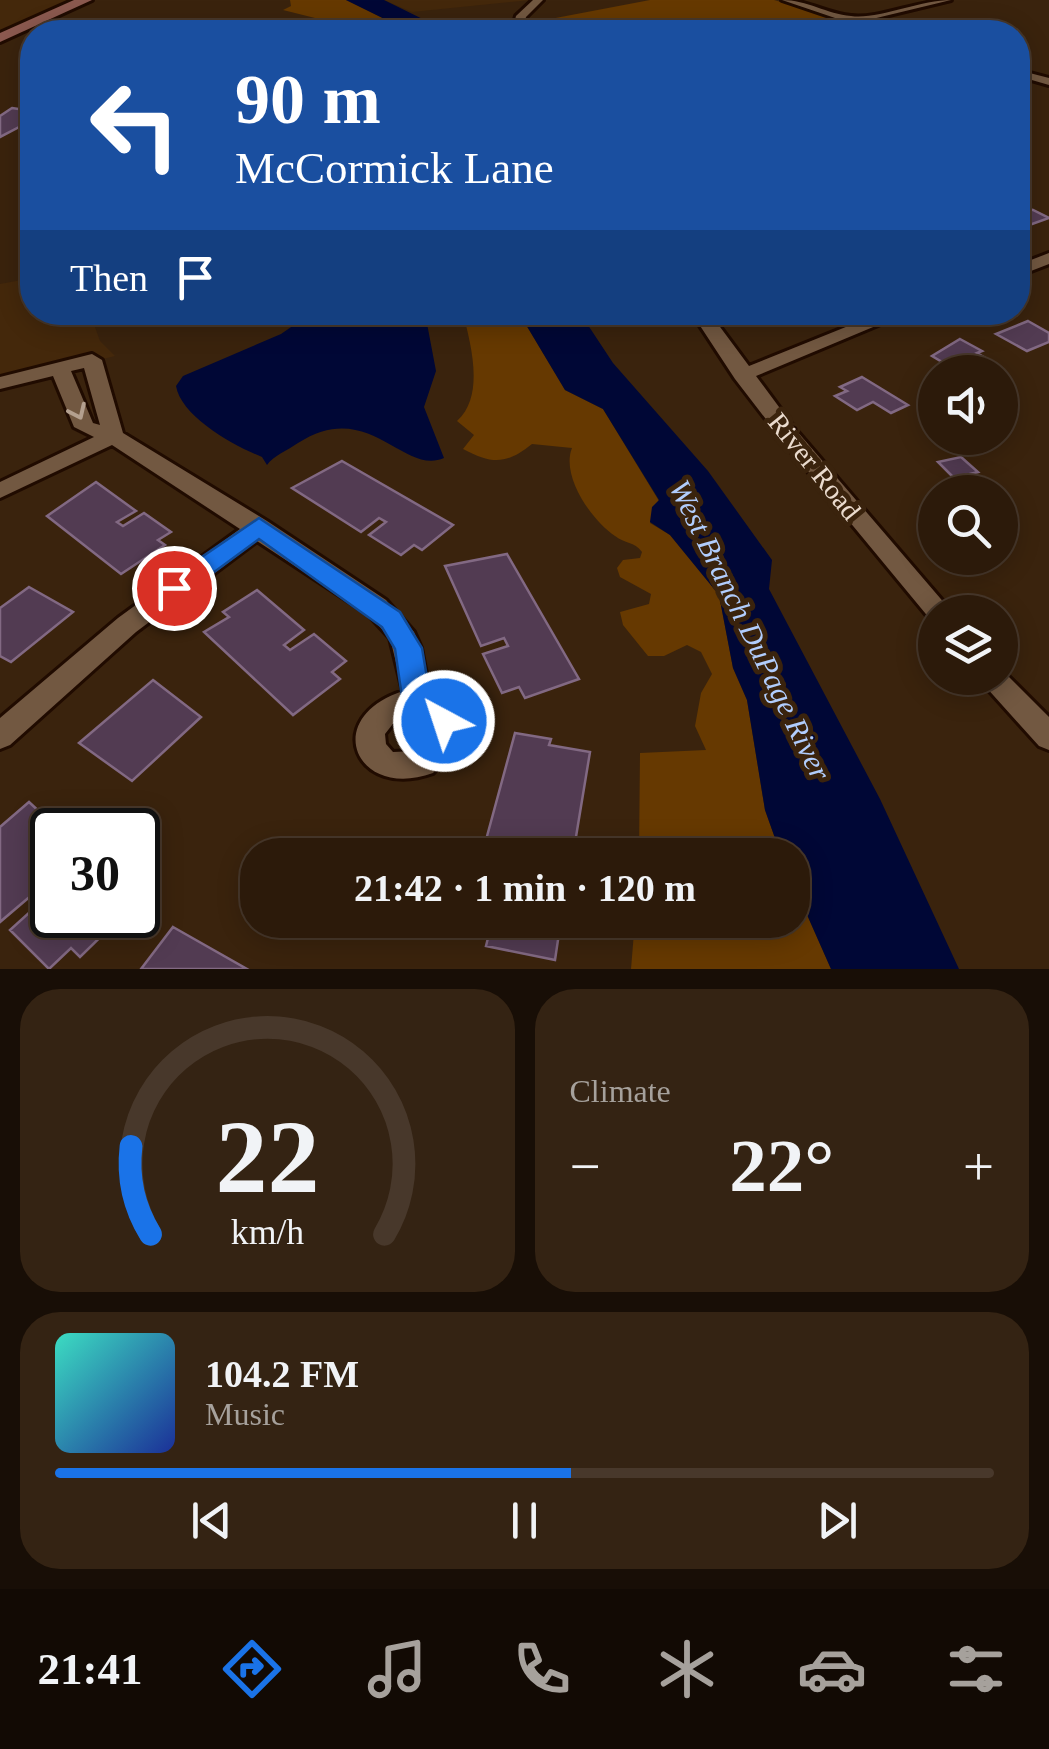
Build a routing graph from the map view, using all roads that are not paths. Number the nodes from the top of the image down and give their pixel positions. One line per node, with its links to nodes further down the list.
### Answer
1 (85, 0): 6 (main road)
2 (103, 0): 7 (main road)
3 (538, 0): 8 (street)
4 (787, 0): 9 (street)
5 (946, 0): 9 (street)
6 (40, 20)
7 (61, 20)
8 (520, 20)
9 (852, 20)
10 (1049, 74): 12 (street)
11 (1030, 76): 12 (street)
12 (1035, 78): 13 (street); 14 (street)
13 (1030, 79)
14 (1049, 82)
15 (709, 325): 18 (street, River Road)
16 (867, 325): 18 (street)
17 (60, 368): 19 (street); 20 (street, one-way to 20); 20 (street)
18 (742, 375): 23 (street, River Road)
19 (0, 383)
20 (114, 436): 21 (street); 22 (street)
21 (0, 491)
22 (259, 527): 25 (street); 26 (street)
23 (923, 595)
24 (1011, 695): 27 (street)
25 (414, 702)
26 (0, 736)
27 (1049, 738)

